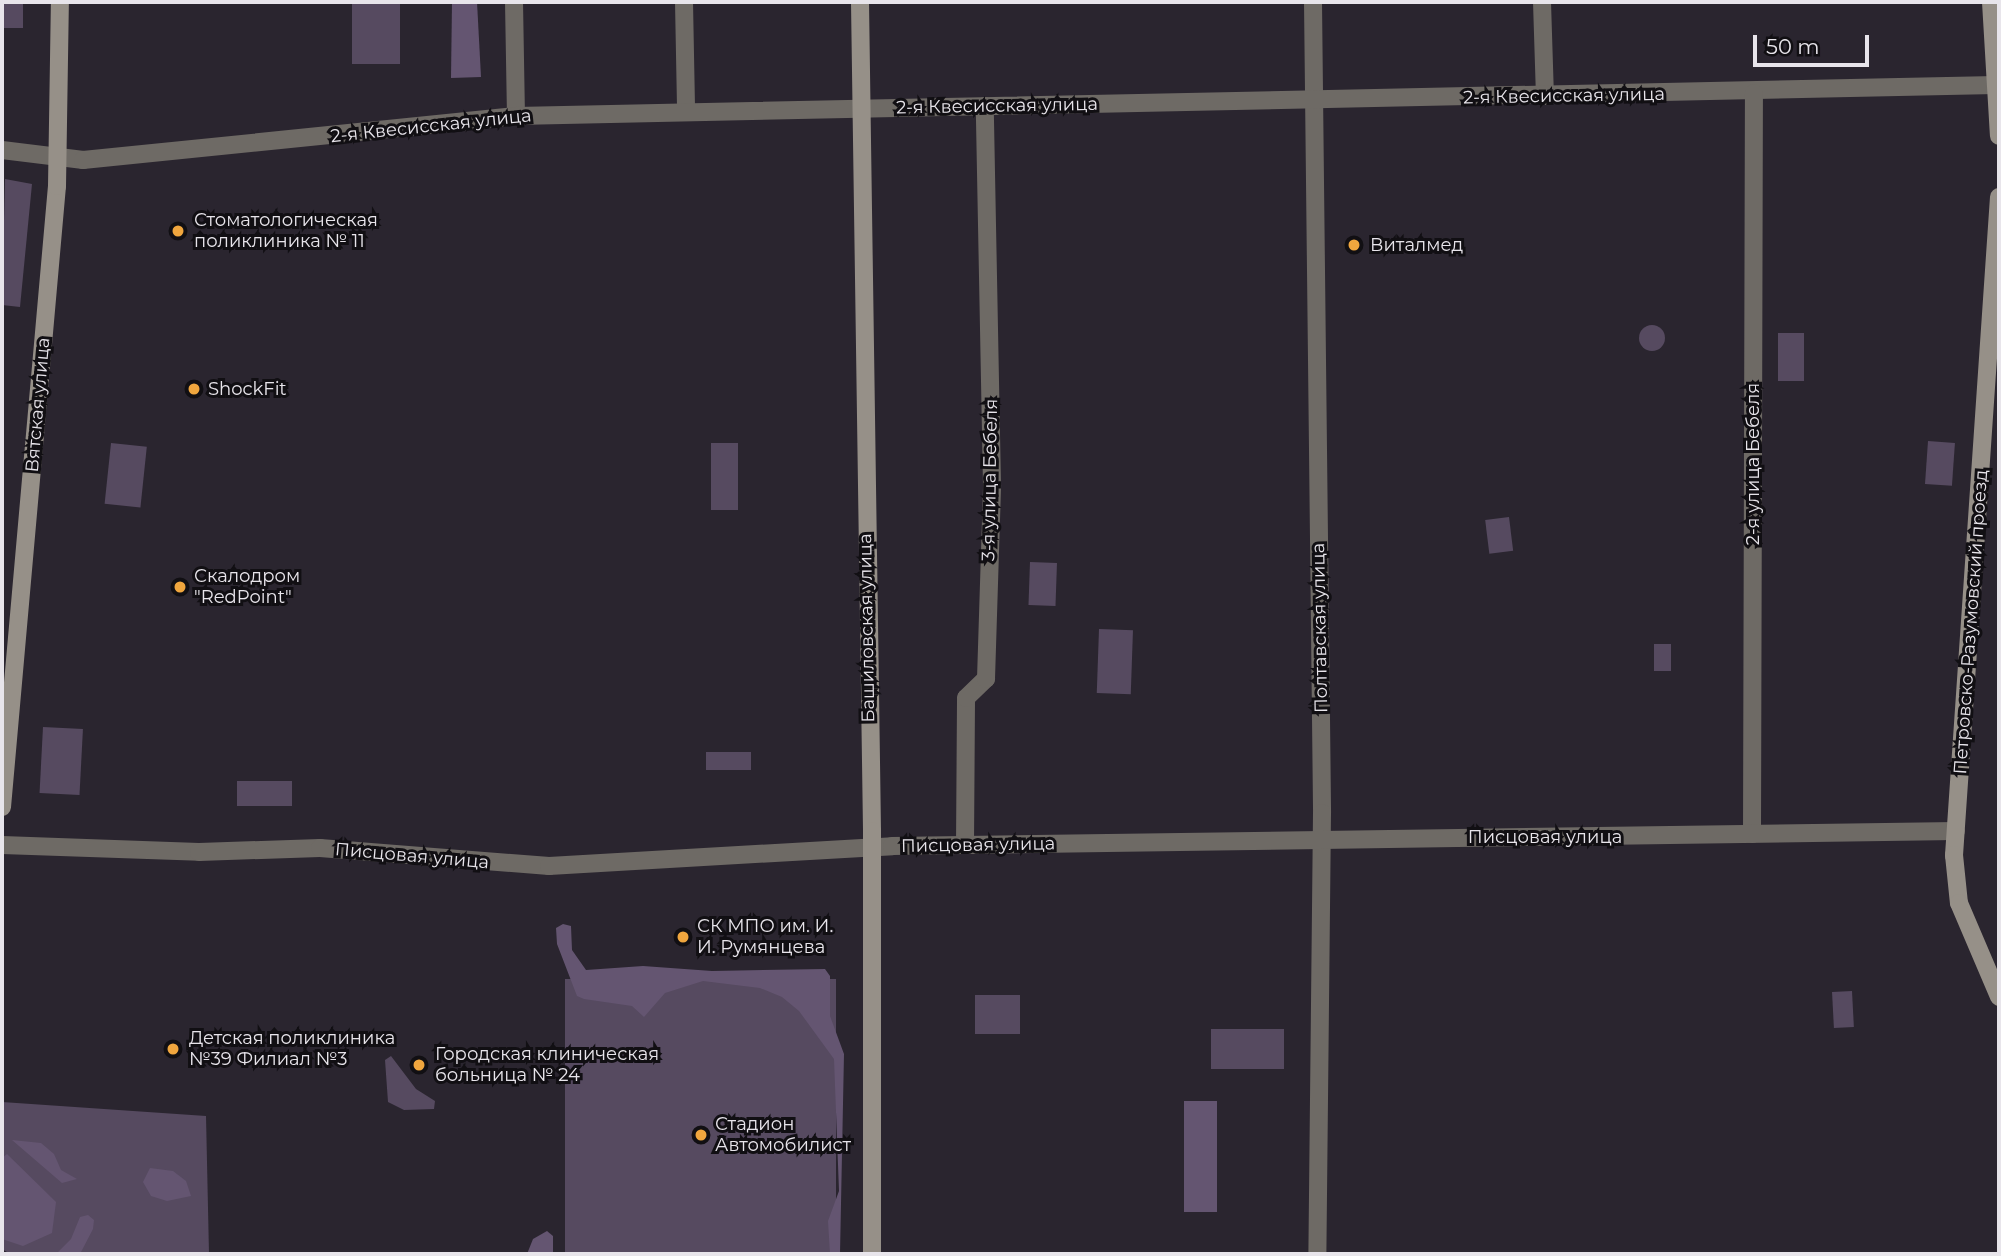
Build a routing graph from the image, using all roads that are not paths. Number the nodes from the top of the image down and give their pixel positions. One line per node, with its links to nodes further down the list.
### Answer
1 (60, 2): 18 (street, Вятская улица)
2 (514, 2): 15 (street)
3 (684, 2): 14 (street)
4 (860, 2): 13 (street, Башиловская улица)
5 (1313, 2): 11 (street, Полтавская улица)
6 (1542, 2): 10 (street)
7 (1991, 2): 8 (street)
8 (1996, 85): 9 (street, 2-я Квесисская улица); 16 (street)
9 (1754, 93): 10 (street, 2-я Квесисская улица); 23 (street, 2-я улица Бебеля)
10 (1545, 96): 11 (street, 2-я Квесисская улица)
11 (1316, 101): 12 (street, 2-я Квесисская улица); 24 (street, Полтавская улица)
12 (985, 106): 13 (street, 2-я Квесисская улица); 26 (street, 3-я улица Бебеля)
13 (861, 107): 14 (street, 2-я Квесисская улица); 27 (street, Башиловская улица)
14 (686, 110): 15 (street, 2-я Квесисская улица)
15 (516, 116): 18 (street, 2-я Квесисская улица)
16 (1999, 136)
17 (2, 150): 18 (street, 2-я Квесисская улица)
18 (59, 159): 21 (street, Вятская улица)
19 (1999, 197): 20 (street, Петровско-Разумовский проезд)
20 (1995, 333): 22 (street, Петровско-Разумовский проезд)
21 (2, 807)
22 (1956, 831): 23 (street, Писцовая улица); 28 (street, Петровско-Разумовский проезд)
23 (1752, 834): 24 (street, Писцовая улица)
24 (1321, 840): 26 (street, Писцовая улица); 30 (street, Полтавская улица)
25 (2, 845): 27 (street, Писцовая улица)
26 (965, 845): 27 (street, Писцовая улица)
27 (872, 847): 29 (street, Башиловская улица)
28 (1999, 997)
29 (872, 1254)
30 (1317, 1254)

